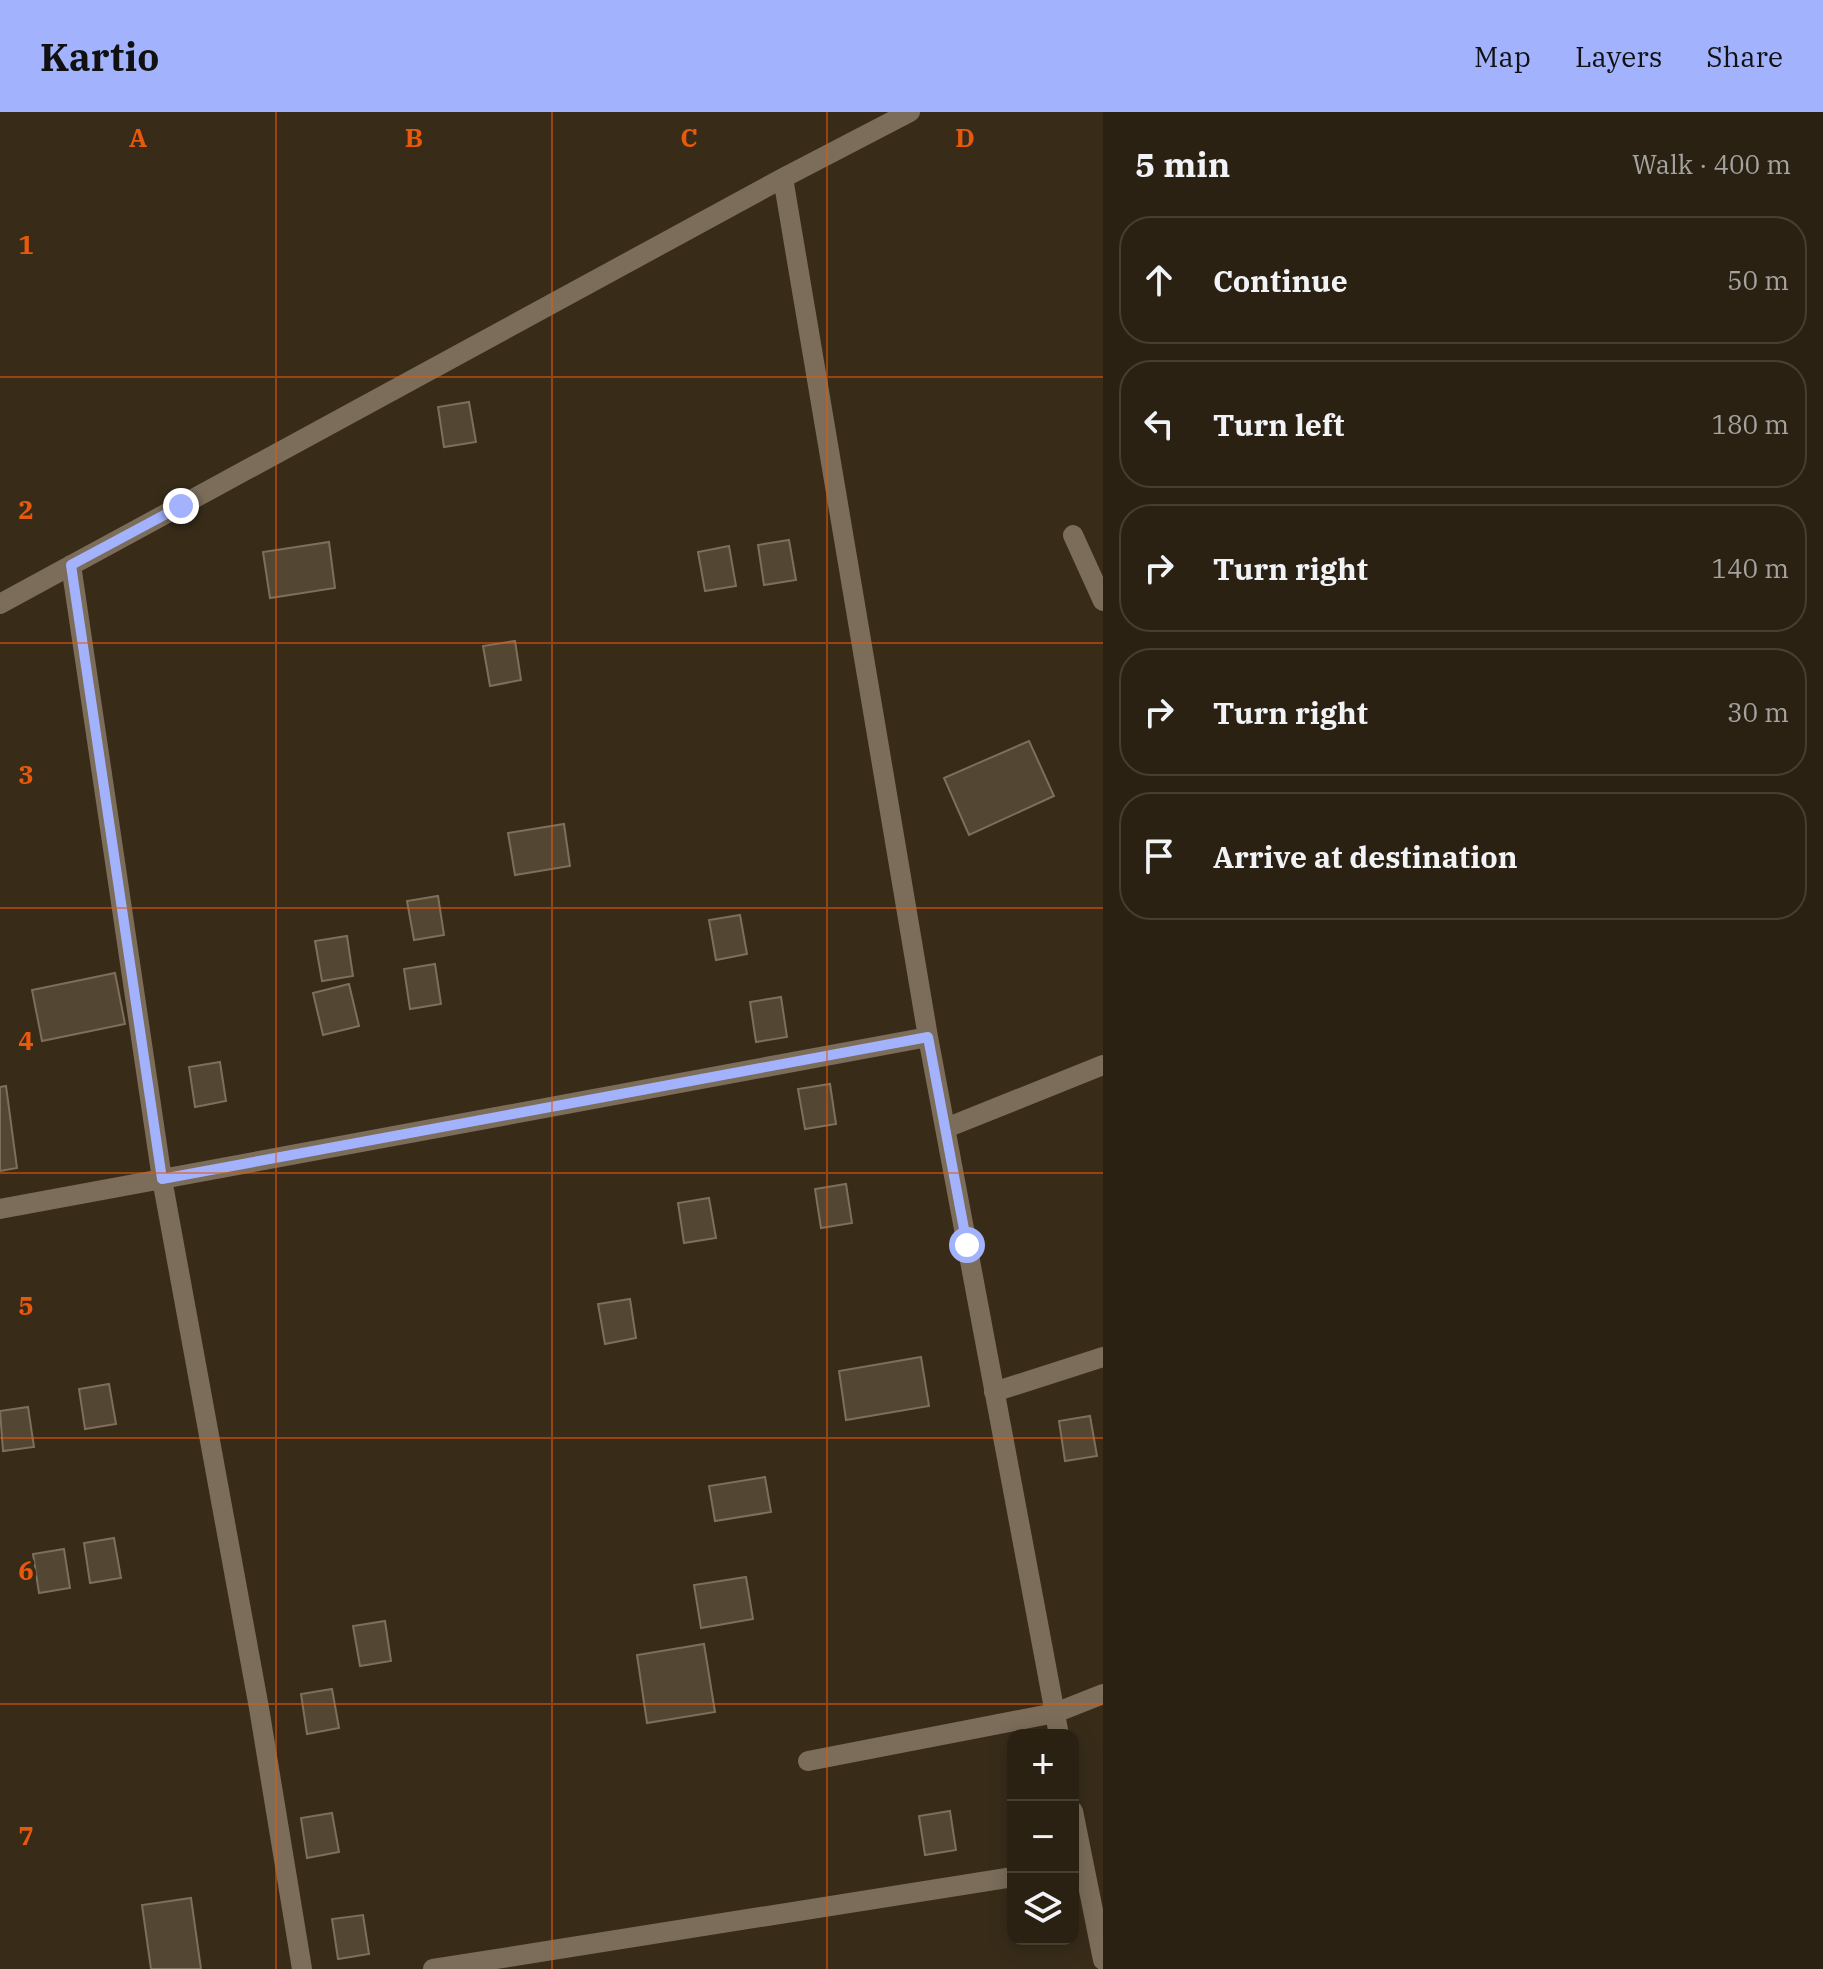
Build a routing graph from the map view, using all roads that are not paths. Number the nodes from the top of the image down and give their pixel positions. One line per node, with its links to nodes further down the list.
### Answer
1 (910, 112): 2 (street)
2 (783, 178): 4 (street); 7 (street)
3 (1073, 535): 5 (street)
4 (71, 565): 6 (street); 10 (street)
5 (1103, 601)
6 (0, 604)
7 (928, 1037): 9 (street); 10 (street)
8 (1103, 1065): 9 (street)
9 (946, 1128): 13 (street)
10 (162, 1179): 11 (street); 21 (street)
11 (0, 1209)
12 (1103, 1357): 13 (street)
13 (994, 1392): 15 (street)
14 (1103, 1694): 15 (street)
15 (1055, 1713): 16 (street); 17 (street)
16 (1058, 1729)
17 (808, 1761)
18 (1079, 1870): 20 (street)
19 (1007, 1878): 22 (street)
20 (1103, 1960)
21 (302, 1969)
22 (433, 1969)

